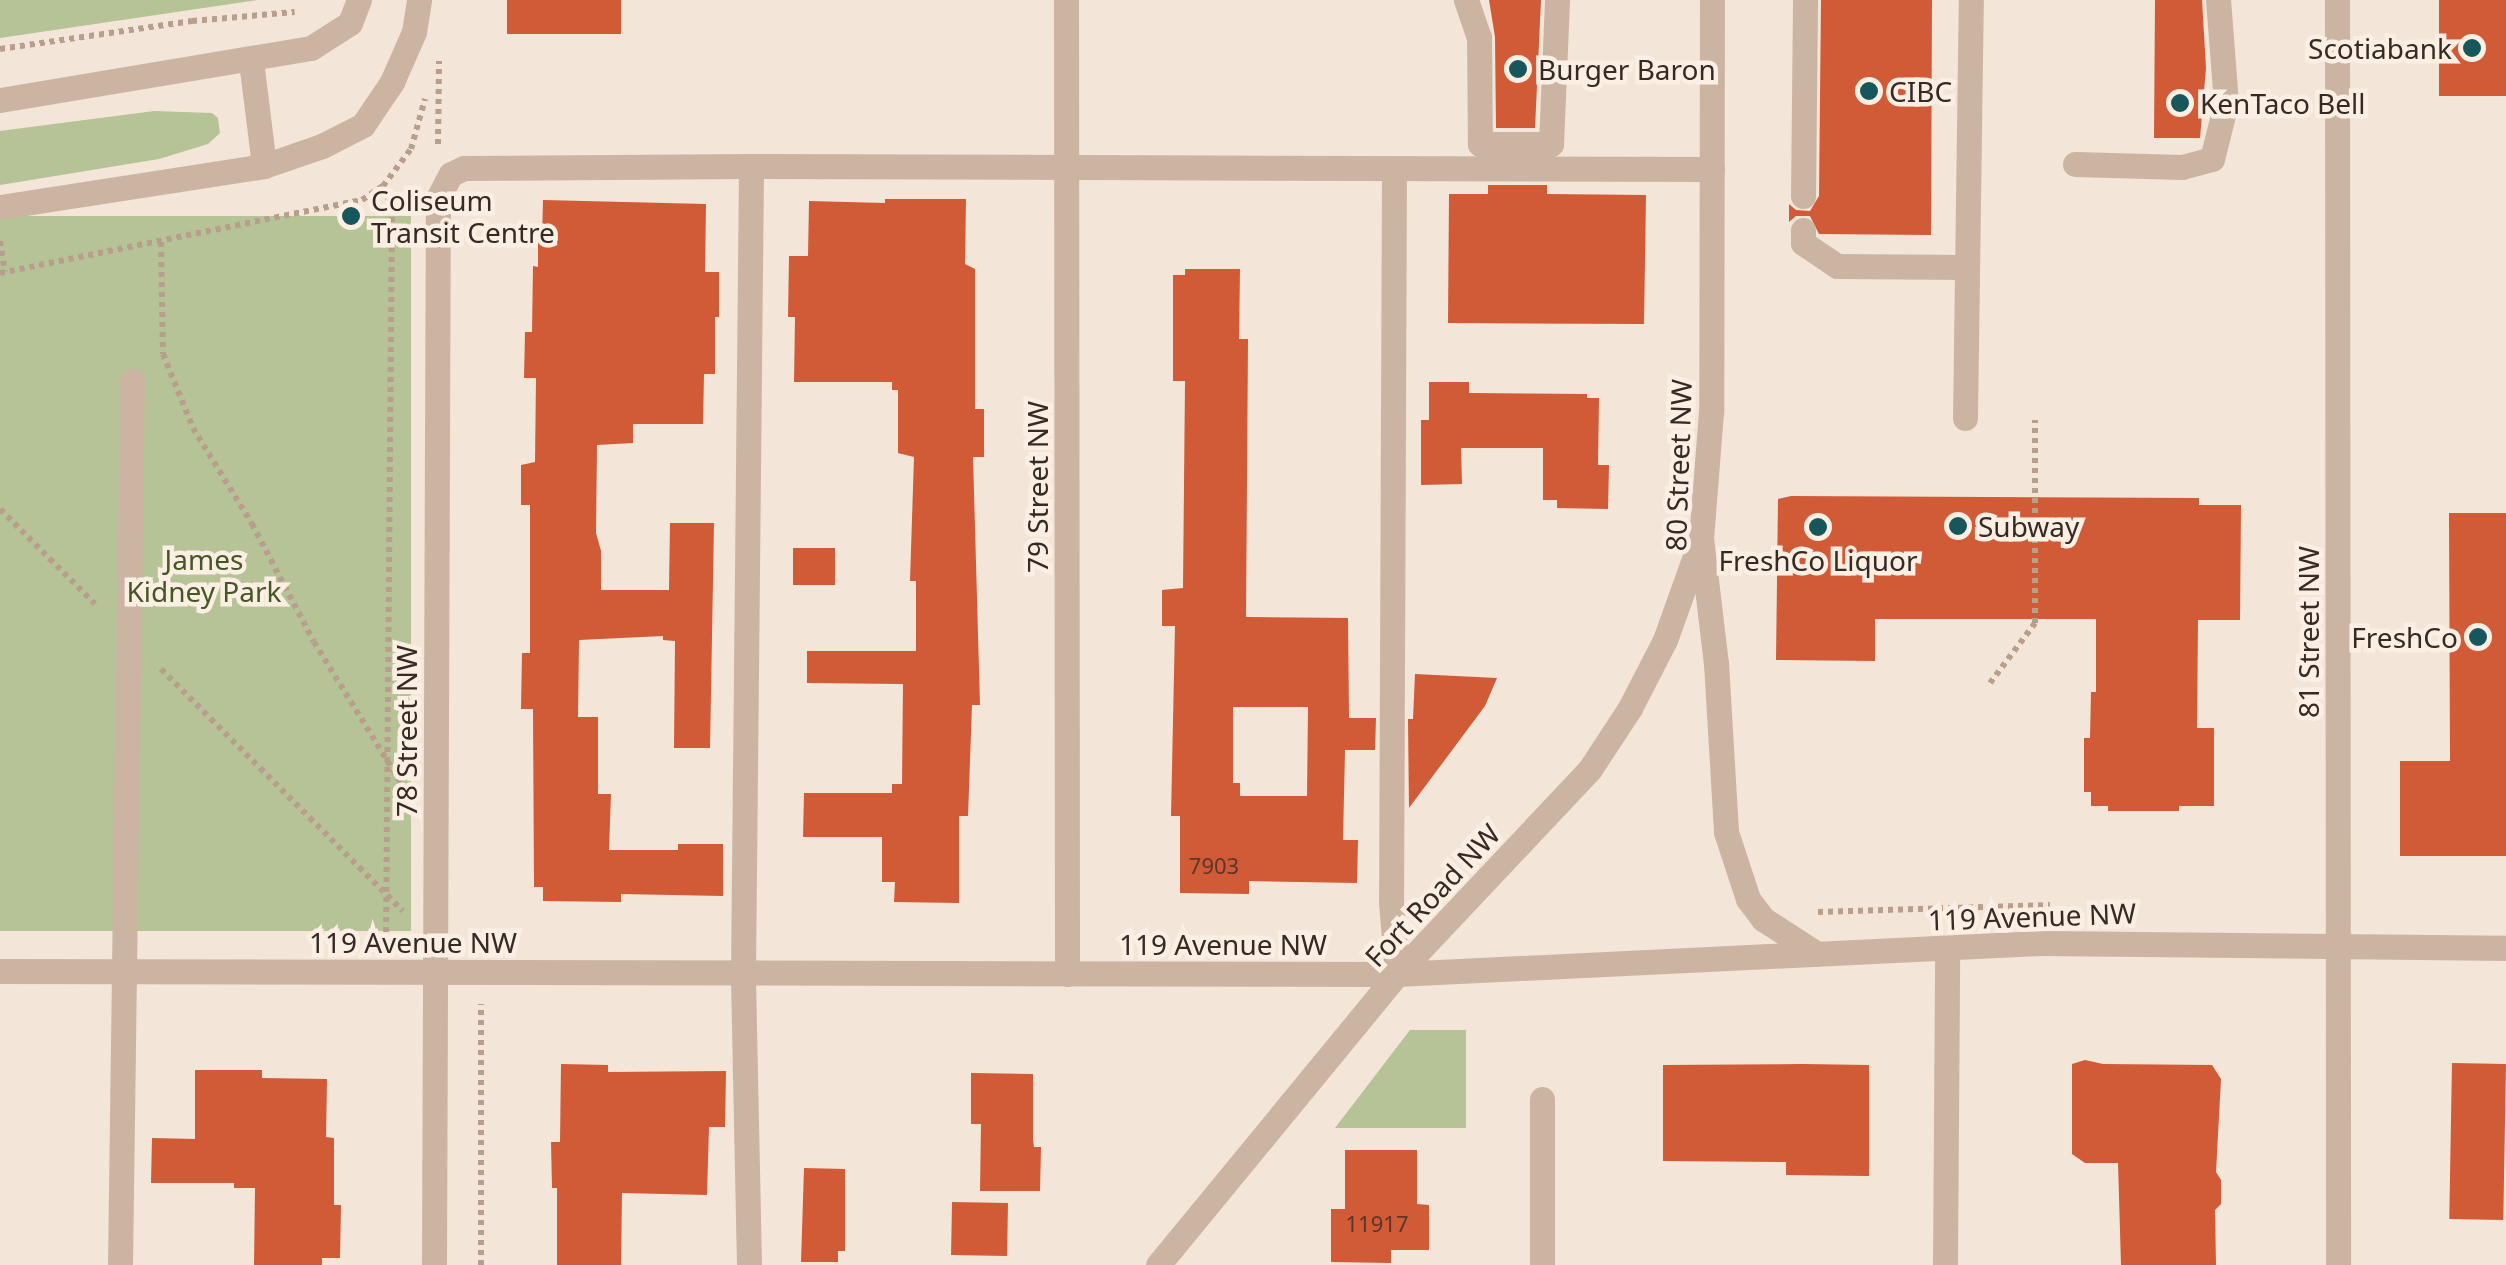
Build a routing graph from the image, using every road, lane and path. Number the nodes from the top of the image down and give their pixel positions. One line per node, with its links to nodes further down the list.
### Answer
1 (358, 0): 14 (street)
2 (419, 0): 17 (street)
3 (1066, 0): 19 (street, 79 Street NW)
4 (1466, 0): 5 (street)
5 (1557, 0)
6 (1712, 0): 20 (street, 80 Street NW)
7 (1805, 0): 23 (street)
8 (1971, 0): 29 (street)
9 (2218, 0): 16 (street)
10 (2338, 0): 43 (street, 81 Street NW)
11 (302, 12): 12 (path)
12 (0, 49)
13 (440, 53): 24 (path)
14 (251, 60): 15 (street); 17 (street)
15 (0, 100)
16 (2076, 164)
17 (264, 166): 25 (street)
18 (751, 166): 19 (street); 24 (street); 51 (street)
19 (1067, 167): 21 (street); 52 (street, 79 Street NW)
20 (1712, 168): 21 (street); 35 (street, 80 Street NW)
21 (1394, 170): 53 (street)
22 (383, 186): 38 (path)
23 (1803, 196)
24 (438, 198): 42 (street, 78 Street NW)
25 (0, 207)
26 (1803, 230): 29 (street)
27 (0, 241): 30 (path)
28 (161, 242): 38 (path)
29 (1967, 267): 32 (street)
30 (5, 272)
31 (132, 381): 36 (street)
32 (1965, 418)
33 (2036, 420): 37 (path)
34 (0, 509): 36 (path)
35 (1701, 538): 46 (street, 80 Street NW); 53 (street, Fort Road NW)
36 (128, 637): 40 (path); 48 (street)
37 (1990, 683)
38 (386, 759): 39 (path); 40 (path)
39 (406, 791)
40 (386, 894): 41 (path); 42 (path)
41 (386, 944)
42 (436, 944): 49 (street, 78 Street NW)
43 (2337, 946): 44 (street, 119 Avenue NW); 45 (street, 119 Avenue NW); 62 (street, 81 Street NW)
44 (1947, 948): 46 (street, 119 Avenue NW); 61 (street)
45 (2506, 948)
46 (1817, 954): 53 (street, 119 Avenue NW)
47 (0, 971): 48 (street, 119 Avenue NW)
48 (123, 972): 49 (street, 119 Avenue NW); 55 (street)
49 (436, 972): 50 (street, 119 Avenue NW); 56 (street, 78 Street NW)
50 (482, 972): 51 (street, 119 Avenue NW); 57 (path)
51 (743, 973): 52 (street, 119 Avenue NW); 58 (street)
52 (1067, 974): 53 (street, 119 Avenue NW)
53 (1397, 974): 59 (street, Fort Road NW)
54 (1542, 1099): 60 (street)
55 (120, 1265)
56 (434, 1265)
57 (480, 1265)
58 (749, 1265)
59 (1158, 1265)
60 (1542, 1265)
61 (1945, 1265)
62 (2338, 1265)

